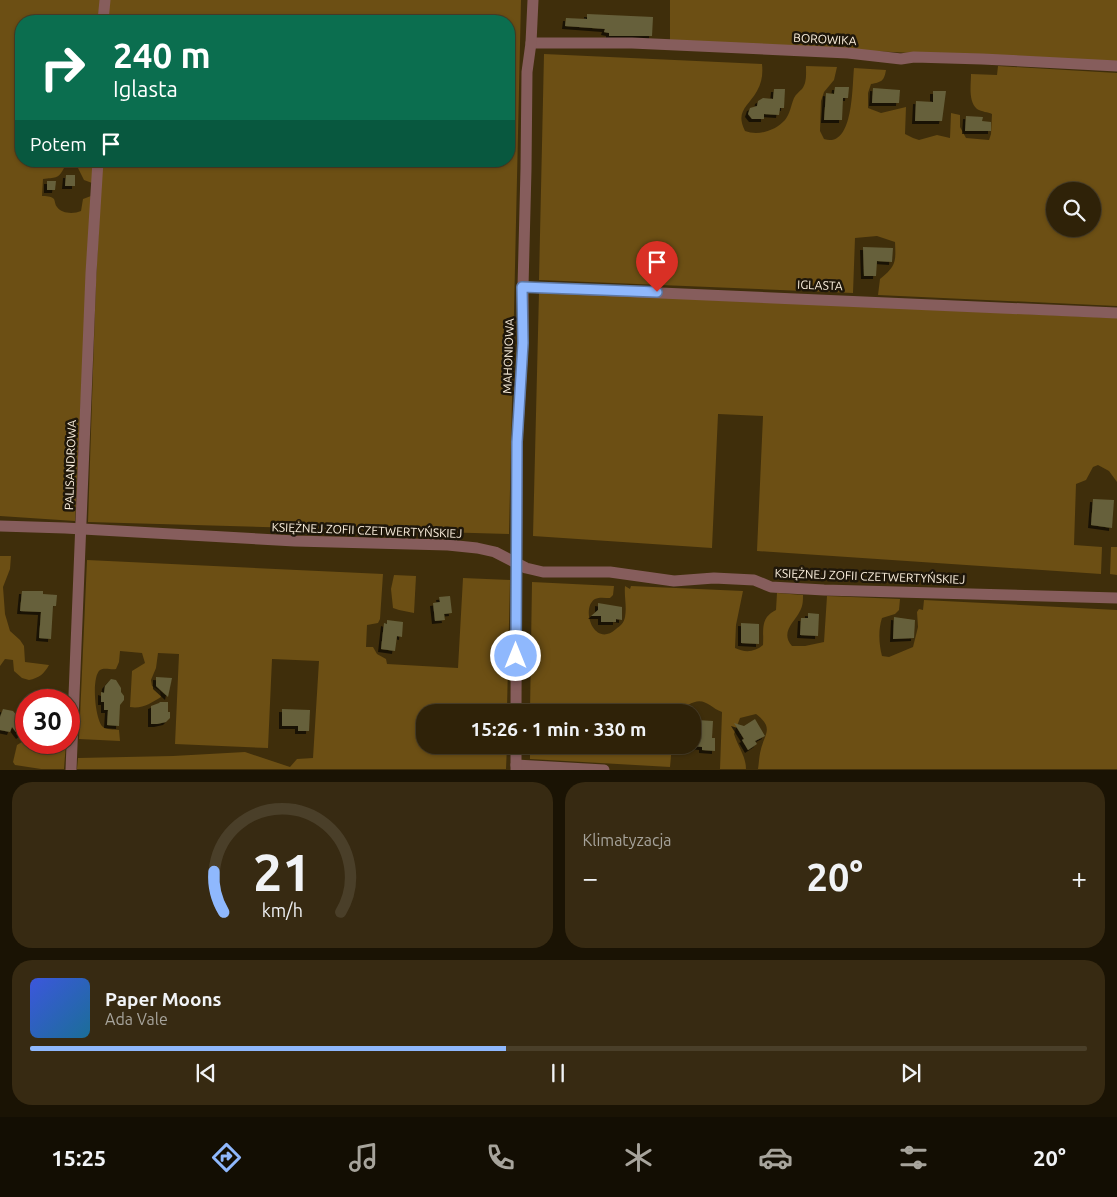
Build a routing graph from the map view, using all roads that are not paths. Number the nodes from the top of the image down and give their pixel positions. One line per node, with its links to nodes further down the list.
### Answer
1 (105, 0): 3 (street)
2 (533, 0): 4 (street, MAHONIOWA)
3 (104, 15)
4 (531, 43): 5 (street, BOROWIKA); 7 (street, MAHONIOWA)
5 (1117, 66)
6 (98, 167): 10 (street, PALISANDROWA)
7 (522, 287): 8 (street, IGLASTA); 11 (street, MAHONIOWA)
8 (1117, 313)
9 (0, 526): 10 (street, KSIĘŻNEJ ZOFII CZETWERTYŃSKIEJ)
10 (82, 529): 11 (street, KSIĘŻNEJ ZOFII CZETWERTYŃSKIEJ); 16 (street, PALISANDROWA)
11 (516, 563): 12 (street, KSIĘŻNEJ ZOFII CZETWERTYŃSKIEJ); 13 (street, MAHONIOWA)
12 (1117, 598)
13 (516, 704)
14 (516, 754): 15 (street)
15 (516, 767): 17 (street)
16 (72, 770)
17 (604, 770)

